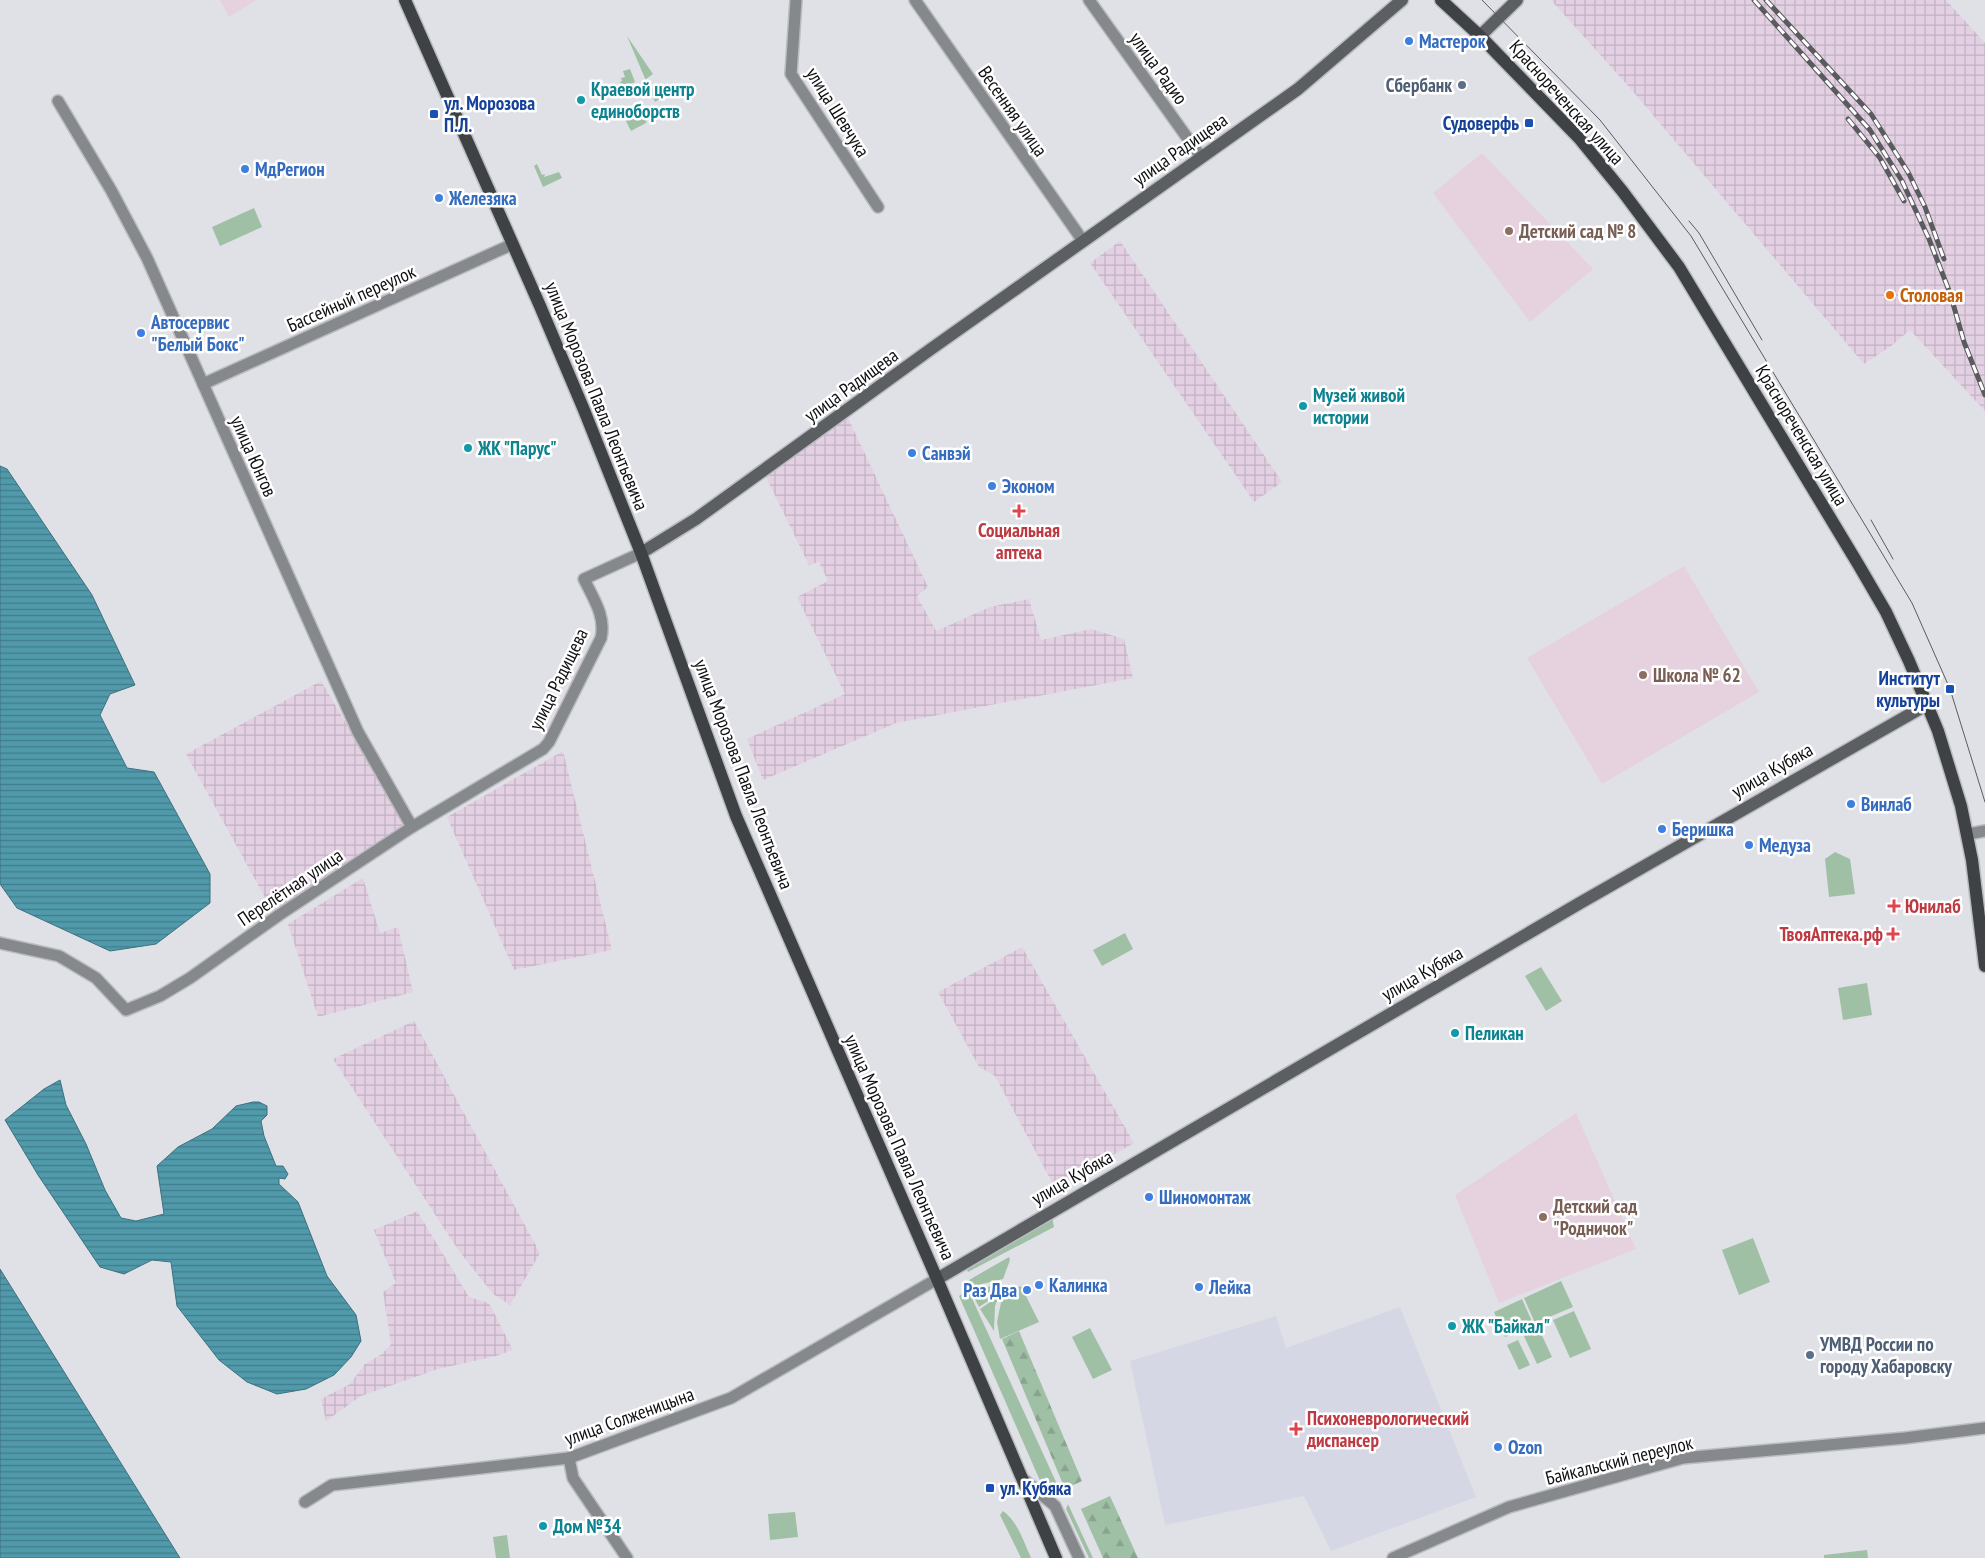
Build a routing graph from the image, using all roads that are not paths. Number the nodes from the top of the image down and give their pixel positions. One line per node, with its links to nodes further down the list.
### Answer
1 (405, 0): 13 (main road, улица Морозова Павла Леонтьевича)
2 (796, 0): 11 (street, улица Шевчука)
3 (915, 0): 12 (street, Весенняя улица)
4 (1089, 0): 10 (street, улица Радио)
5 (1402, 0): 10 (street, улица Радищева)
6 (1441, 0): 8 (main road, Краснореченская улица)
7 (1518, 0): 8 (street)
8 (1480, 36): 16 (main road, Краснореченская улица)
9 (58, 101): 14 (street, улица Юнгов)
10 (1201, 157): 12 (street, улица Радищева)
11 (878, 207)
12 (1083, 241): 15 (street, улица Радищева)
13 (513, 244): 14 (street, Бассейный переулок); 15 (main road, улица Морозова Павла Леонтьевича)
14 (203, 384): 17 (street, улица Юнгов)
15 (641, 553): 17 (street, улица Радищева); 22 (main road, улица Морозова Павла Леонтьевича)
16 (1928, 704): 19 (main road, Краснореченская улица); 22 (street, улица Кубяка)
17 (412, 827): 20 (street, Перелётная улица)
18 (1985, 831): 19 (street)
19 (1968, 834): 21 (main road, Краснореченская улица)
20 (0, 943)
21 (1985, 966)
22 (937, 1279): 24 (street, улица Солженицына); 25 (main road, улица Морозова Павла Леонтьевича)
23 (1985, 1428): 30 (street, Байкальский переулок)
24 (569, 1458): 26 (street, улица Солженицына); 27 (street)
25 (1022, 1478): 28 (main road, улица Морозова Павла Леонтьевича); 29 (street)
26 (305, 1502)
27 (627, 1558)
28 (1056, 1558)
29 (1079, 1558)
30 (1393, 1558)

